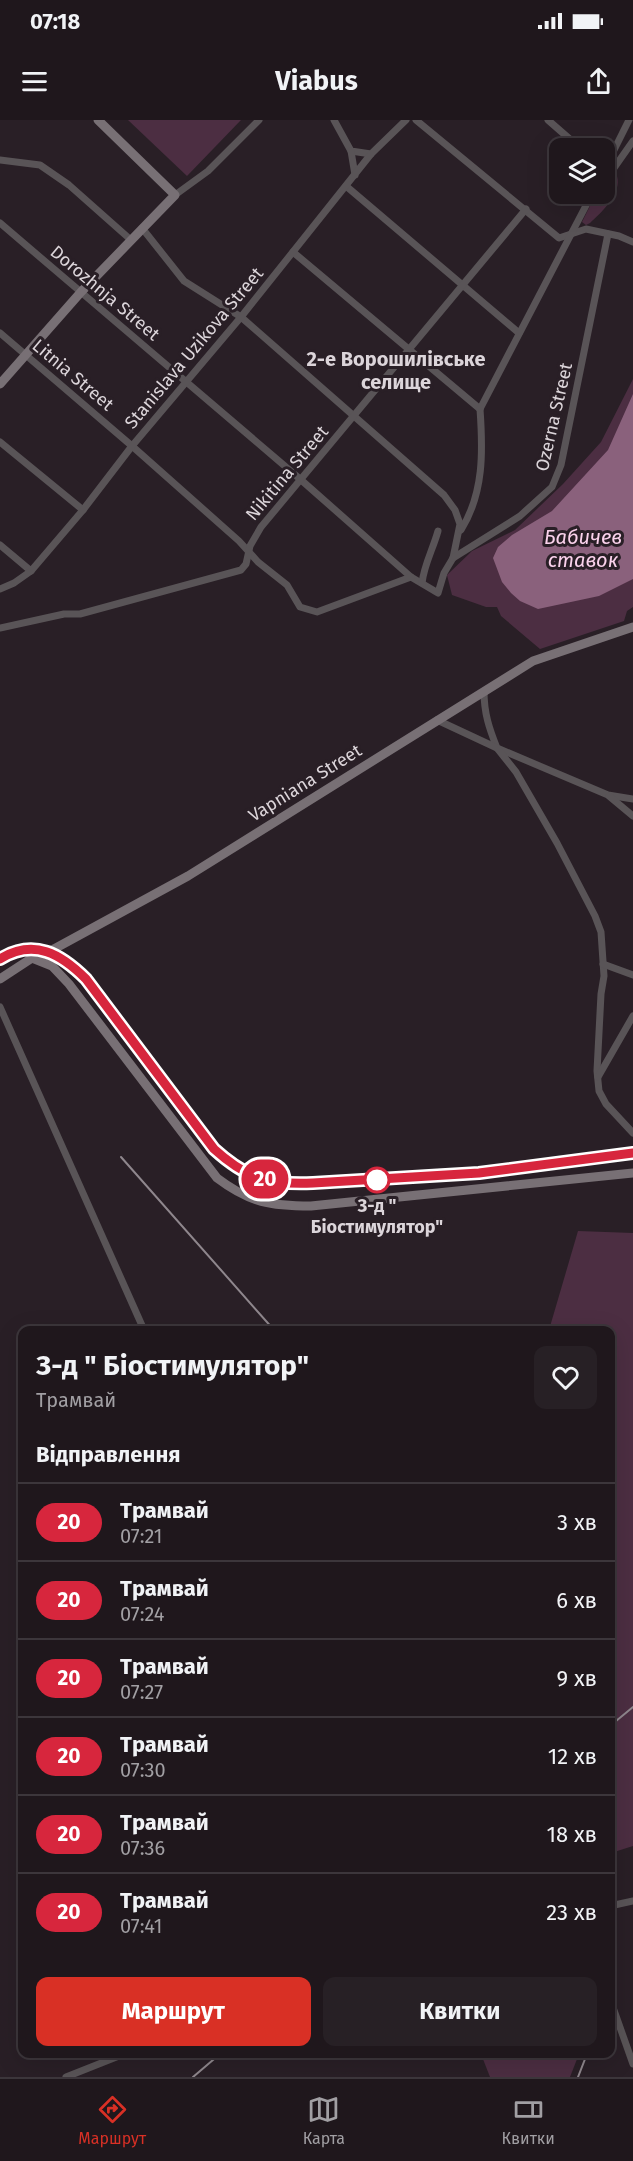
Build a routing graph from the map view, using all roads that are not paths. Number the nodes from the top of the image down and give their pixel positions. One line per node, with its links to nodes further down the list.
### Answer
1 (98, 120): 17 (street)
2 (259, 120): 17 (street)
3 (334, 120): 11 (street)
4 (405, 120): 12 (street, Stanislava Uzikova Street)
5 (416, 120): 19 (street)
6 (548, 120): 8 (street)
7 (629, 120): 10 (street)
8 (569, 138)
9 (633, 141): 14 (street)
10 (615, 148)
11 (351, 151): 12 (street); 15 (street)
12 (371, 154): 15 (street, Stanislava Uzikova Street)
13 (0, 160): 24 (street)
14 (615, 167)
15 (355, 175): 16 (street, Stanislava Uzikova Street)
16 (346, 186): 26 (street, Stanislava Uzikova Street); 27 (street)
17 (175, 195): 21 (street)
18 (587, 204): 22 (street)
19 (526, 209): 22 (street); 27 (street, Nikitina Street)
20 (0, 224): 28 (street, Dorozhnja Street)
21 (142, 228): 24 (street); 29 (street)
22 (573, 233): 23 (street); 31 (street)
23 (609, 234): 25 (street); 46 (street, Ozerna Street)
24 (131, 240): 28 (street)
25 (633, 242)
26 (293, 252): 29 (street, Stanislava Uzikova Street); 32 (street)
27 (463, 286): 31 (street); 32 (street, Nikitina Street)
28 (81, 292): 33 (street); 34 (street, Dorozhnja Street)
29 (241, 317): 34 (street, Stanislava Uzikova Street); 37 (street)
30 (0, 333): 33 (street, Litnia Street)
31 (519, 333): 36 (street)
32 (408, 350): 36 (street); 37 (street, Nikitina Street)
33 (26, 355): 35 (street); 39 (street, Litnia Street)
34 (186, 382): 39 (street, Stanislava Uzikova Street); 40 (street, Dorozhnja Street)
35 (0, 384)
36 (480, 409): 43 (street)
37 (355, 415): 40 (street, Nikitina Street); 43 (street)
38 (0, 442): 41 (street)
39 (132, 446): 41 (street, Stanislava Uzikova Street); 45 (street, Litnia Street)
40 (300, 479): 45 (street, Nikitina Street); 48 (street, Dorozhnja Street)
41 (83, 510): 47 (street, Stanislava Uzikova Street)
42 (438, 531): 49 (street)
43 (458, 534): 46 (street)
44 (0, 545): 47 (street)
45 (248, 552): 48 (street, Litnia Street); 52 (street, Nikitina Street)
46 (453, 558): 49 (street, Dorozhnja Street)
47 (31, 571): 50 (street, Stanislava Uzikova Street)
48 (411, 578): 49 (street, Dorozhnja Street)
49 (422, 583)
50 (0, 589)
51 (633, 627): 53 (street, Vapniana Street)
52 (0, 628)
53 (484, 691): 54 (street, Vapniana Street); 55 (street)
54 (437, 720): 55 (street); 59 (street, Vapniana Street)
55 (497, 748): 56 (street); 60 (street)
56 (608, 795): 57 (street); 58 (street)
57 (633, 799)
58 (633, 816)
59 (32, 958): 62 (street, Vapniana Street); 67 (street)
60 (603, 964): 61 (street); 65 (street)
61 (633, 975)
62 (0, 979)
63 (0, 1007): 68 (street)
64 (633, 1016): 65 (street)
65 (598, 1077): 66 (street)
66 (633, 1133)
67 (633, 1173)
68 (142, 1326)
69 (633, 1901): 70 (street)
70 (615, 1905)
71 (615, 2013): 73 (street)
72 (114, 2058): 74 (street)
73 (633, 2064)
74 (66, 2077)

